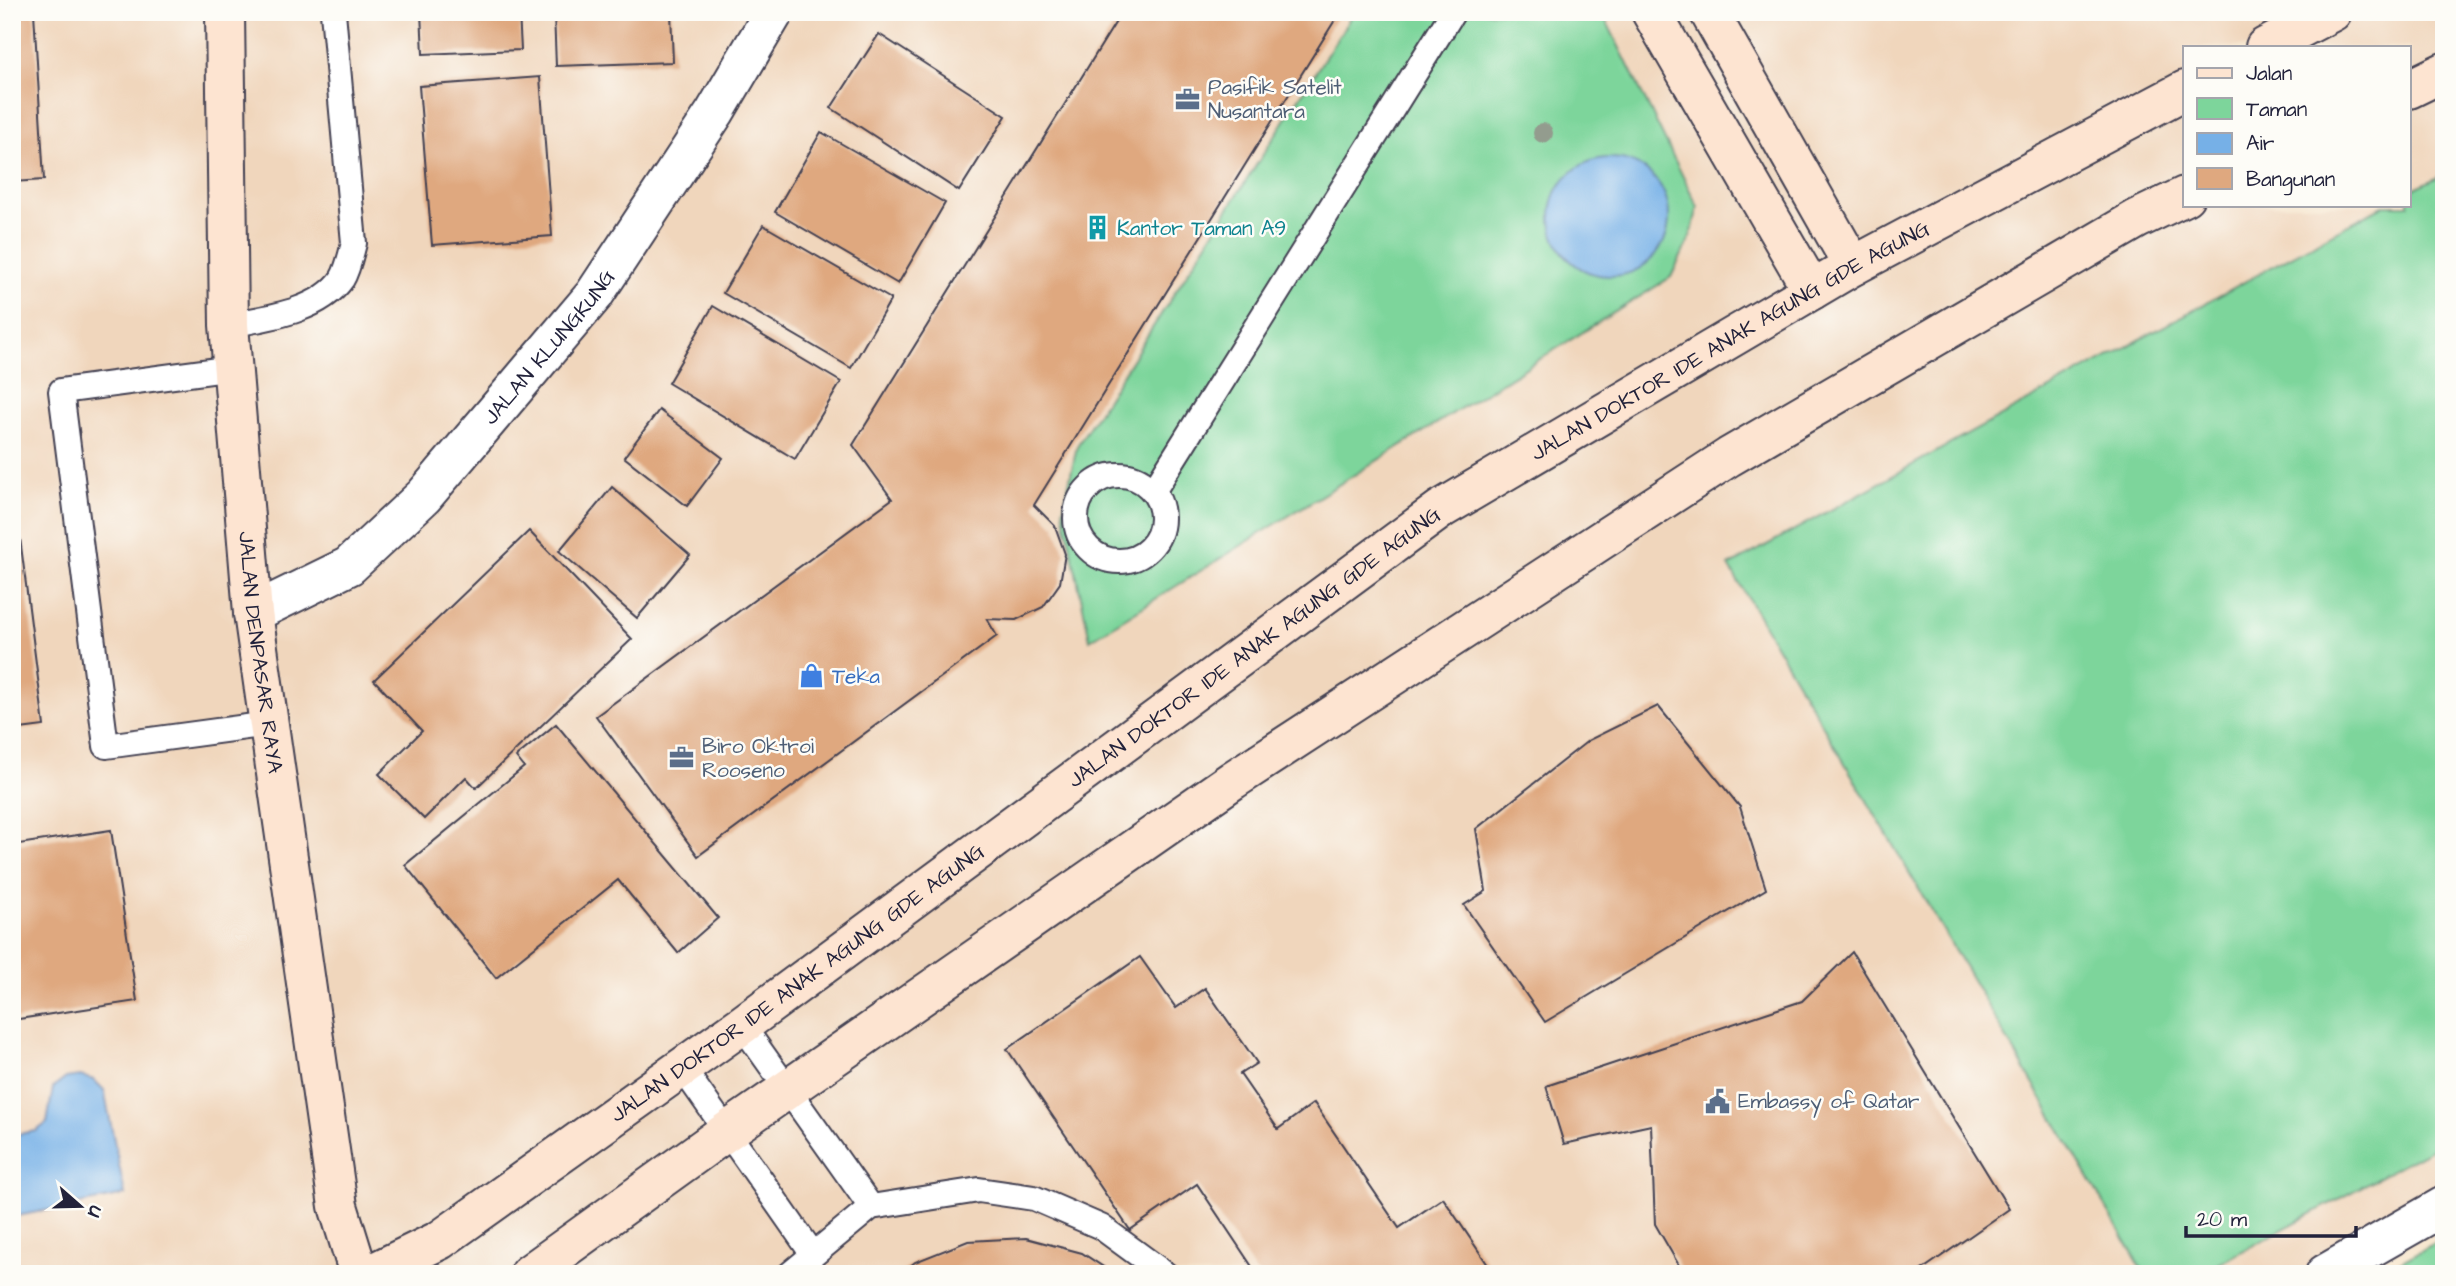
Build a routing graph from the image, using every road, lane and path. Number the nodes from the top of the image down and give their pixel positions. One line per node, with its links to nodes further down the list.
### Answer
1 (333, 12): 15 (lane)
2 (774, 12): 18 (street, JALAN KLUNGKUNG)
3 (1452, 12): 17 (lane)
4 (1650, 12): 14 (main road)
5 (1709, 12): 13 (main road)
6 (222, 16): 15 (main road, JALAN DENPASAR RAYA)
7 (2310, 17): 8 (main road)
8 (2266, 46)
9 (2444, 72): 10 (main road)
10 (2410, 89)
11 (2183, 91): 13 (main road, JALAN DOKTOR IDE ANAK AGUNG GDE AGUNG)
12 (2183, 197): 22 (main road)
13 (1853, 266): 14 (main road, JALAN DOKTOR IDE ANAK AGUNG GDE AGUNG)
14 (1812, 290): 20 (main road, JALAN DOKTOR IDE ANAK AGUNG GDE AGUNG)
15 (229, 325): 16 (main road, JALAN DENPASAR RAYA)
16 (233, 368): 18 (main road, JALAN DENPASAR RAYA); 19 (lane)
17 (1154, 490)
18 (253, 613): 19 (main road, JALAN DENPASAR RAYA)
19 (269, 724): 27 (main road, JALAN DENPASAR RAYA)
20 (742, 1025): 21 (main road, JALAN DOKTOR IDE ANAK AGUNG GDE AGUNG); 22 (lane)
21 (681, 1066): 23 (lane); 28 (main road, JALAN DOKTOR IDE ANAK AGUNG GDE AGUNG)
22 (788, 1089): 23 (main road); 25 (lane)
23 (726, 1132): 26 (lane); 29 (main road)
24 (2444, 1206): 32 (street)
25 (871, 1207): 26 (lane); 31 (lane)
26 (812, 1254): 30 (lane)
27 (359, 1274)
28 (370, 1274)
29 (529, 1274)
30 (790, 1274)
31 (1165, 1274)
32 (2325, 1274)

